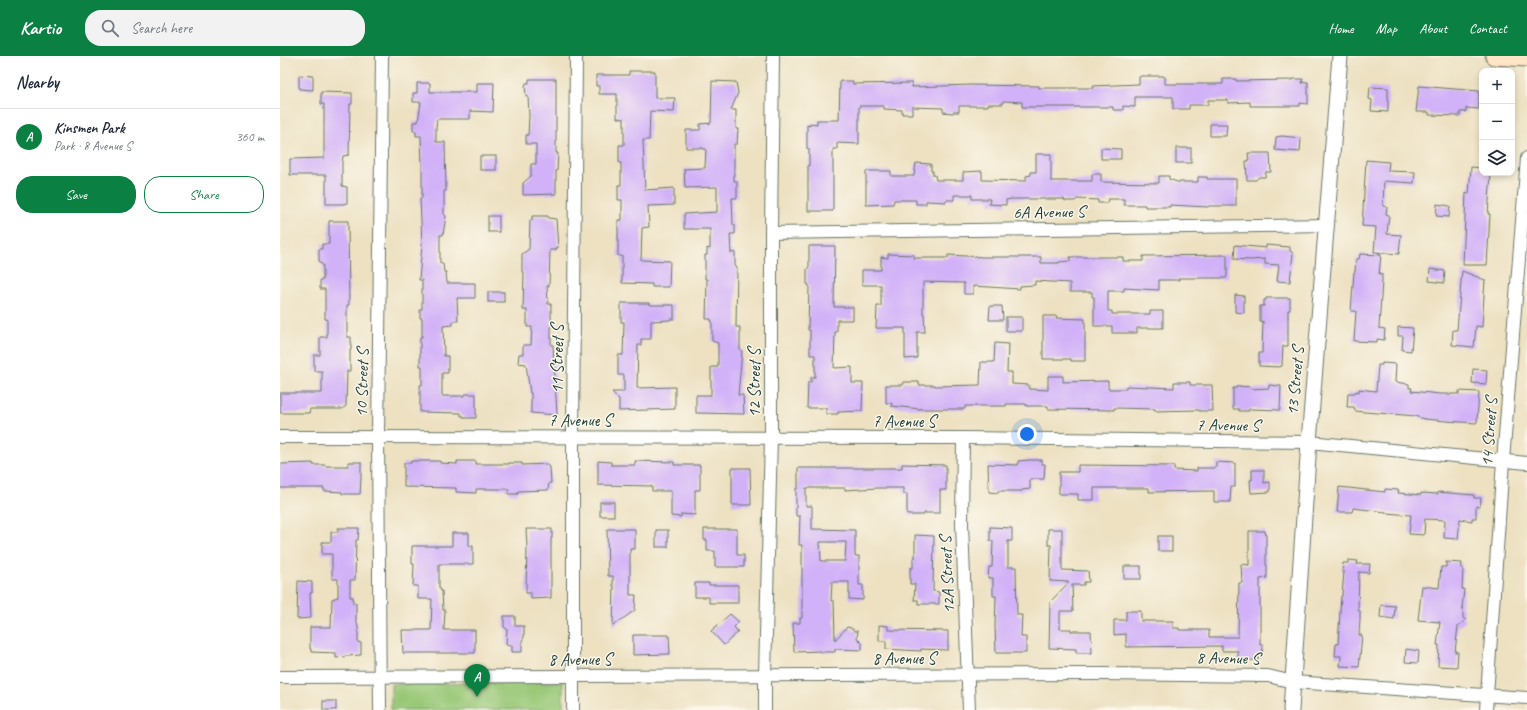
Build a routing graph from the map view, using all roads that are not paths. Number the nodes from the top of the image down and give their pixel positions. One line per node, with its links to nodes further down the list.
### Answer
1 (382, 56): 11 (street, 10 Street S)
2 (576, 56): 12 (street, 11 Street S)
3 (773, 56): 9 (street, 12 Street S)
4 (1340, 56): 8 (street, 13 Street S)
5 (1494, 56): 6 (main road)
6 (1527, 58)
7 (1527, 158): 16 (street, 14 Street S)
8 (1327, 225): 9 (street, 6A Avenue S); 15 (street, 13 Street S)
9 (771, 233): 13 (street, 12 Street S)
10 (280, 437): 11 (street, 7 Avenue S)
11 (378, 437): 12 (street, 7 Avenue S); 22 (street, 10 Street S)
12 (573, 437): 13 (street, 7 Avenue S); 20 (street, 11 Street S)
13 (771, 438): 14 (street, 7 Avenue S); 18 (street, 12 Street S)
14 (963, 438): 15 (street, 7 Avenue S); 19 (street, 12A Street S)
15 (1309, 442): 16 (street, 7 Avenue S); 23 (street, 13 Street S)
16 (1503, 461): 17 (street, 7 Avenue S); 24 (street, 14 Street S)
17 (1527, 463)
18 (765, 675): 19 (street, 8 Avenue S); 20 (street, 8 Avenue S); 28 (street, 12 Street S)
19 (968, 675): 23 (street, 8 Avenue S); 29 (street, 12A Street S)
20 (573, 676): 22 (street, 8 Avenue S); 27 (street, 11 Street S)
21 (280, 677): 22 (street, 8 Avenue S)
22 (380, 677): 26 (street, 10 Street S)
23 (1293, 682): 24 (street, 8 Avenue S); 30 (street, 13 Street S)
24 (1487, 695): 25 (street, 8 Avenue S); 31 (street, 14 Street S)
25 (1527, 698)
26 (380, 710)
27 (573, 710)
28 (766, 710)
29 (969, 710)
30 (1291, 710)
31 (1486, 710)

